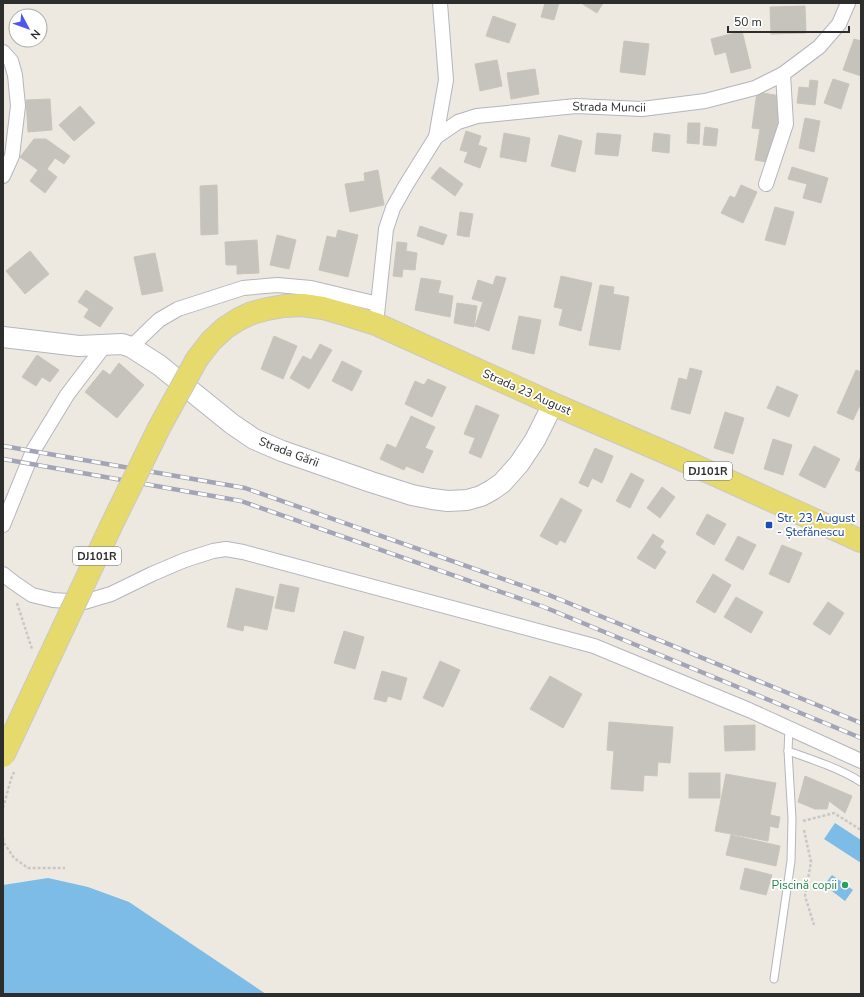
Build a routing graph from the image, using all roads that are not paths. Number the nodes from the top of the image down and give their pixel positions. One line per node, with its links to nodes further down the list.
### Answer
1 (440, 3): 5 (street, Strada Muncii)
2 (848, 3): 4 (street, Strada Muncii)
3 (3, 52): 6 (street)
4 (783, 74): 5 (street, Strada Muncii); 7 (street)
5 (436, 137): 8 (street, Strada Muncii)
6 (3, 176)
7 (766, 184)
8 (377, 314): 11 (street); 12 (main road, Strada 23 August / DJ101R); 18 (main road, Strada 23 August / DJ101R, bridge)
9 (3, 337): 10 (street, Strada Gării)
10 (105, 345): 11 (street, Strada Gării); 13 (street)
11 (131, 347): 12 (street, Strada Gării)
12 (553, 404): 14 (main road, Strada 23 August / DJ101R)
13 (3, 525)
14 (861, 541)
15 (3, 574): 16 (street)
16 (789, 728): 17 (lane); 19 (street)
17 (788, 751): 20 (lane); 21 (lane)
18 (3, 756)
19 (861, 761)
20 (861, 782)
21 (774, 979)

